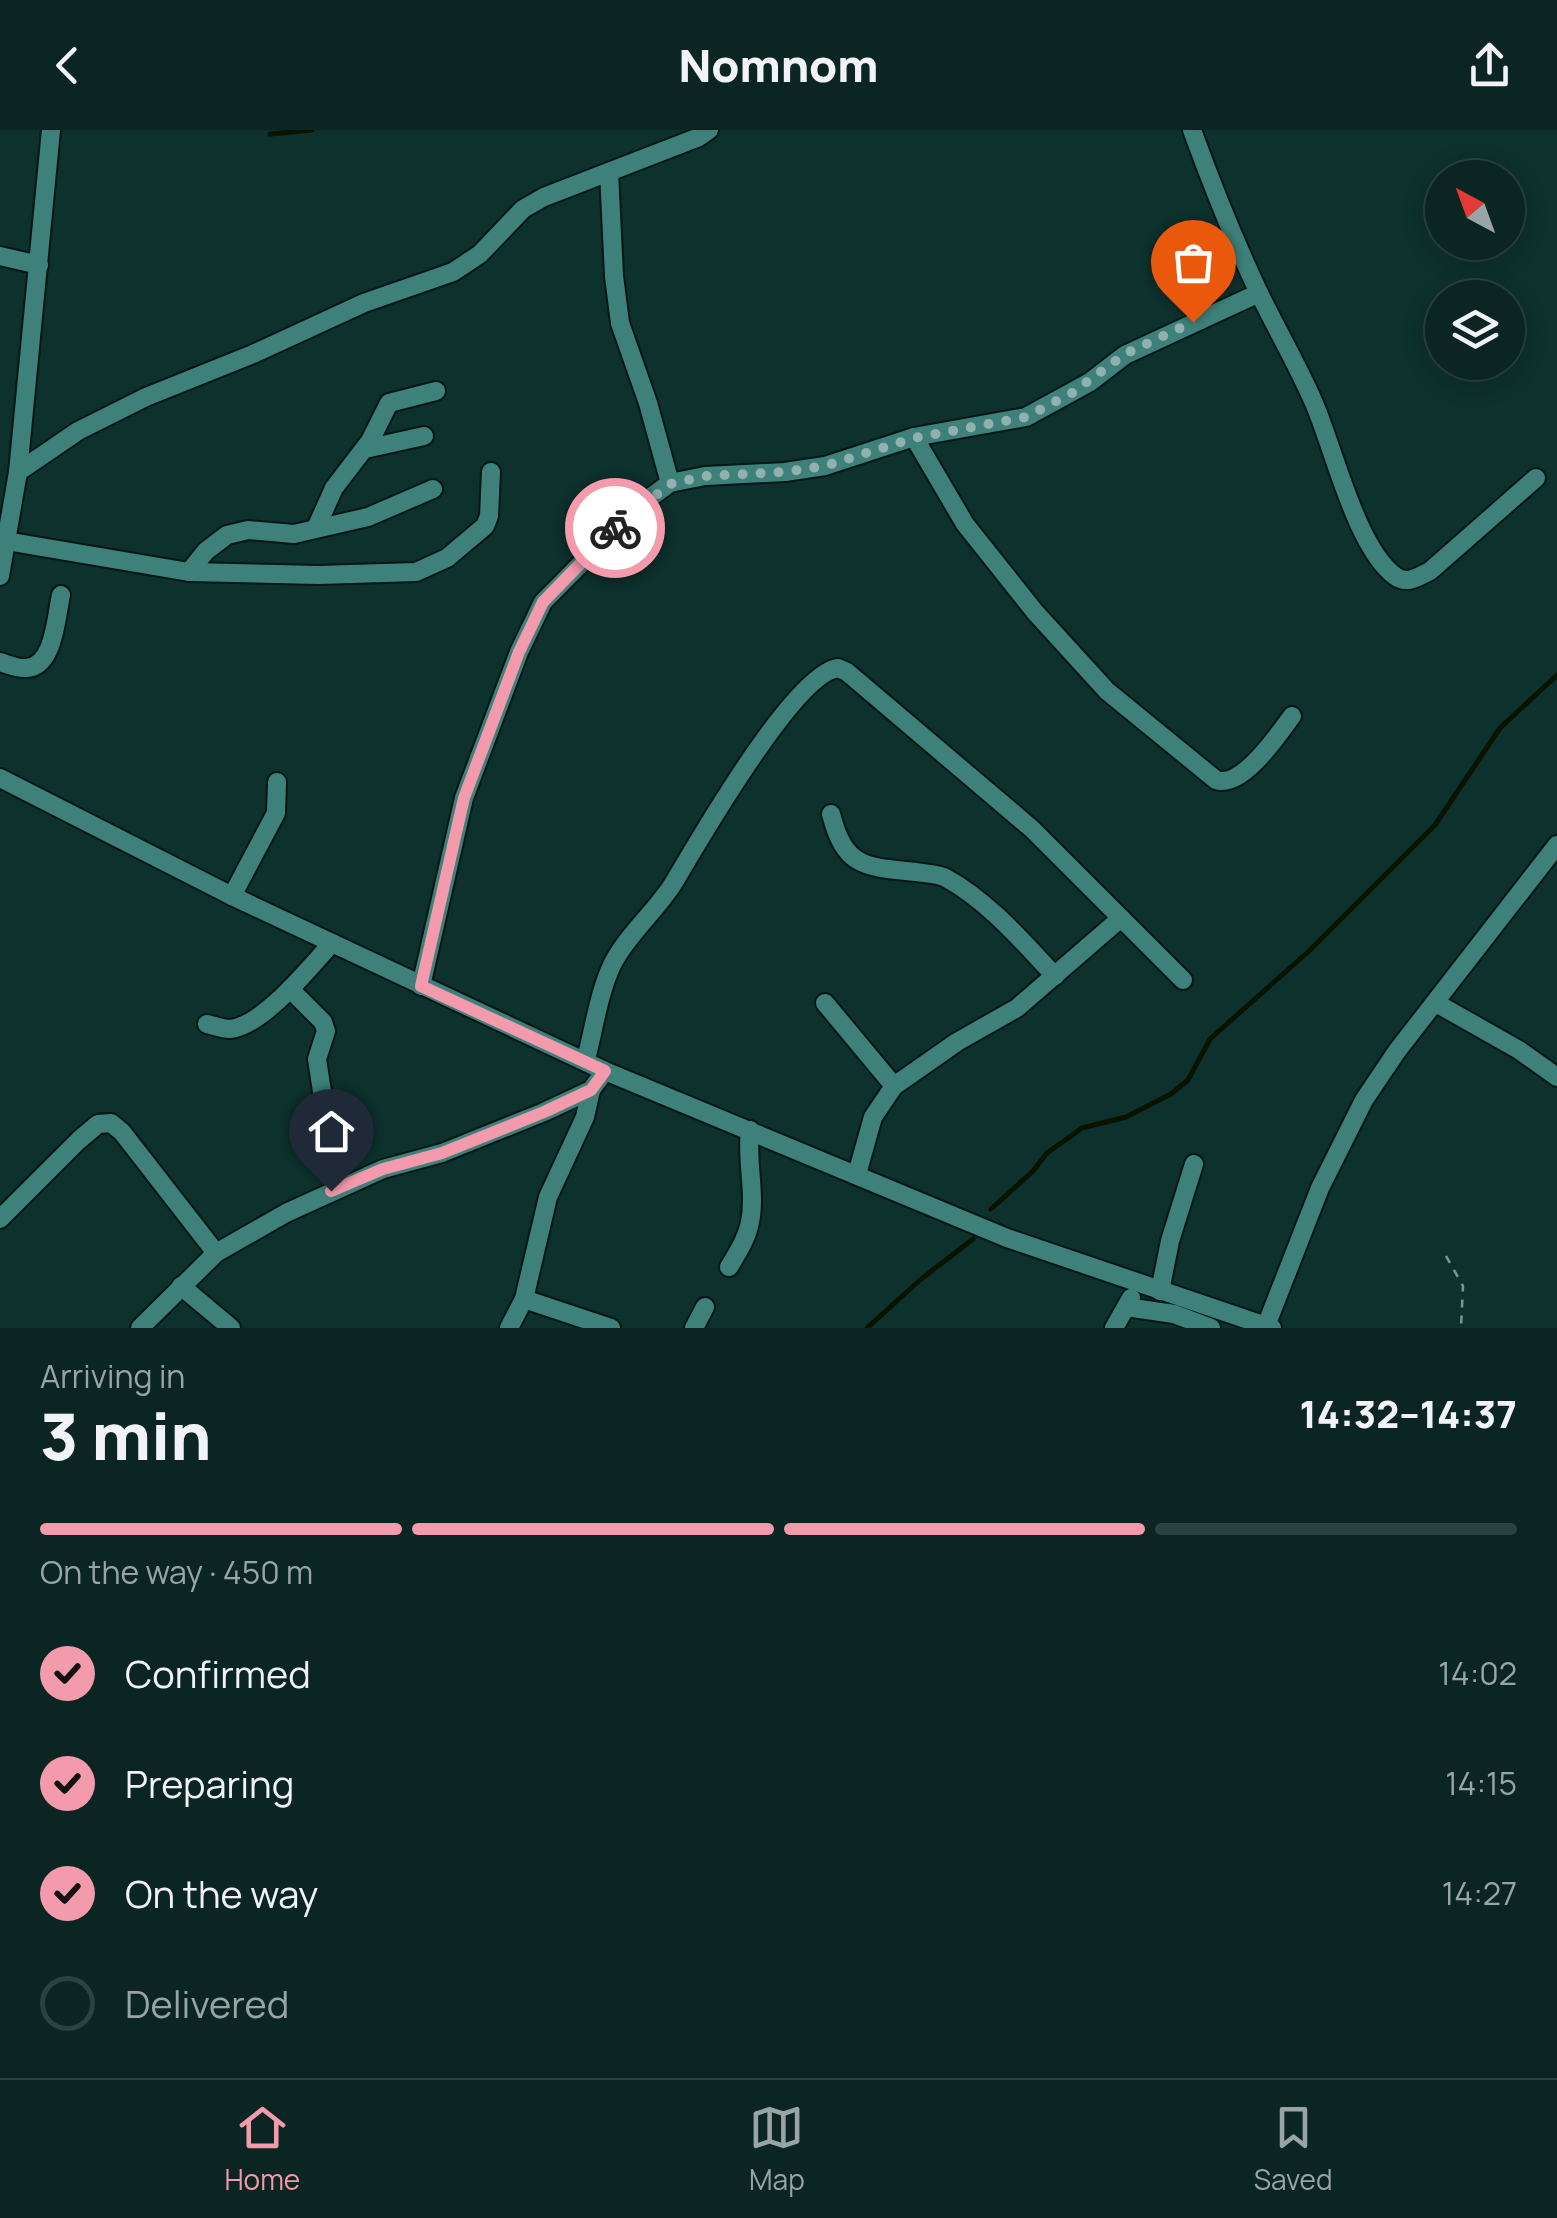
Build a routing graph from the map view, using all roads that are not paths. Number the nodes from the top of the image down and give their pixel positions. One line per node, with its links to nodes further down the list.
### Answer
1 (51, 130): 6 (street)
2 (709, 130): 4 (street)
3 (1192, 130): 7 (street)
4 (608, 172): 12 (street); 15 (street)
5 (0, 256): 6 (street)
6 (38, 264): 12 (street)
7 (1259, 293): 10 (street); 14 (street)
8 (436, 391): 11 (street)
9 (424, 436): 11 (street)
10 (914, 438): 15 (street); 23 (street)
11 (364, 448): 17 (street)
12 (18, 472): 18 (street)
13 (490, 472): 19 (street)
14 (1536, 478)
15 (670, 484): 33 (street)
16 (433, 488): 17 (street)
17 (316, 528): 19 (street)
18 (6, 542): 19 (street); 20 (street)
19 (189, 572)
20 (0, 576)
21 (61, 595): 22 (street)
22 (0, 662)
23 (1292, 716)
24 (0, 778): 28 (street)
25 (277, 782): 28 (street)
26 (831, 814): 31 (street)
27 (1557, 845): 36 (street)
28 (232, 896): 30 (street)
29 (1121, 918): 31 (street); 32 (street); 38 (street)
30 (332, 943): 33 (street); 34 (street)
31 (1054, 976): 41 (street)
32 (1183, 980)
33 (421, 986): 38 (street)
34 (290, 989): 37 (street); 43 (street)
35 (825, 1003): 41 (street)
36 (1436, 1003): 40 (street); 56 (street)
37 (208, 1024)
38 (586, 1059): 39 (street)
39 (605, 1071): 42 (street); 44 (street)
40 (1557, 1077)
41 (894, 1086): 46 (street)
42 (591, 1090): 48 (street); 53 (street)
43 (323, 1098)
44 (750, 1130): 46 (street); 49 (street)
45 (1194, 1164): 52 (street)
46 (857, 1174): 50 (street)
47 (0, 1219): 48 (street)
48 (216, 1253): 51 (street)
49 (730, 1267)
50 (1140, 1284): 52 (street); 54 (street)
51 (181, 1286): 57 (street); 58 (street)
52 (1160, 1290): 56 (street)
53 (524, 1299): 59 (street); 60 (street)
54 (1126, 1306): 62 (street); 63 (street)
55 (705, 1307): 61 (street)
56 (1269, 1327)
57 (140, 1328)
58 (231, 1328)
59 (509, 1328)
60 (610, 1328)
61 (694, 1328)
62 (1114, 1328)
63 (1210, 1328)

